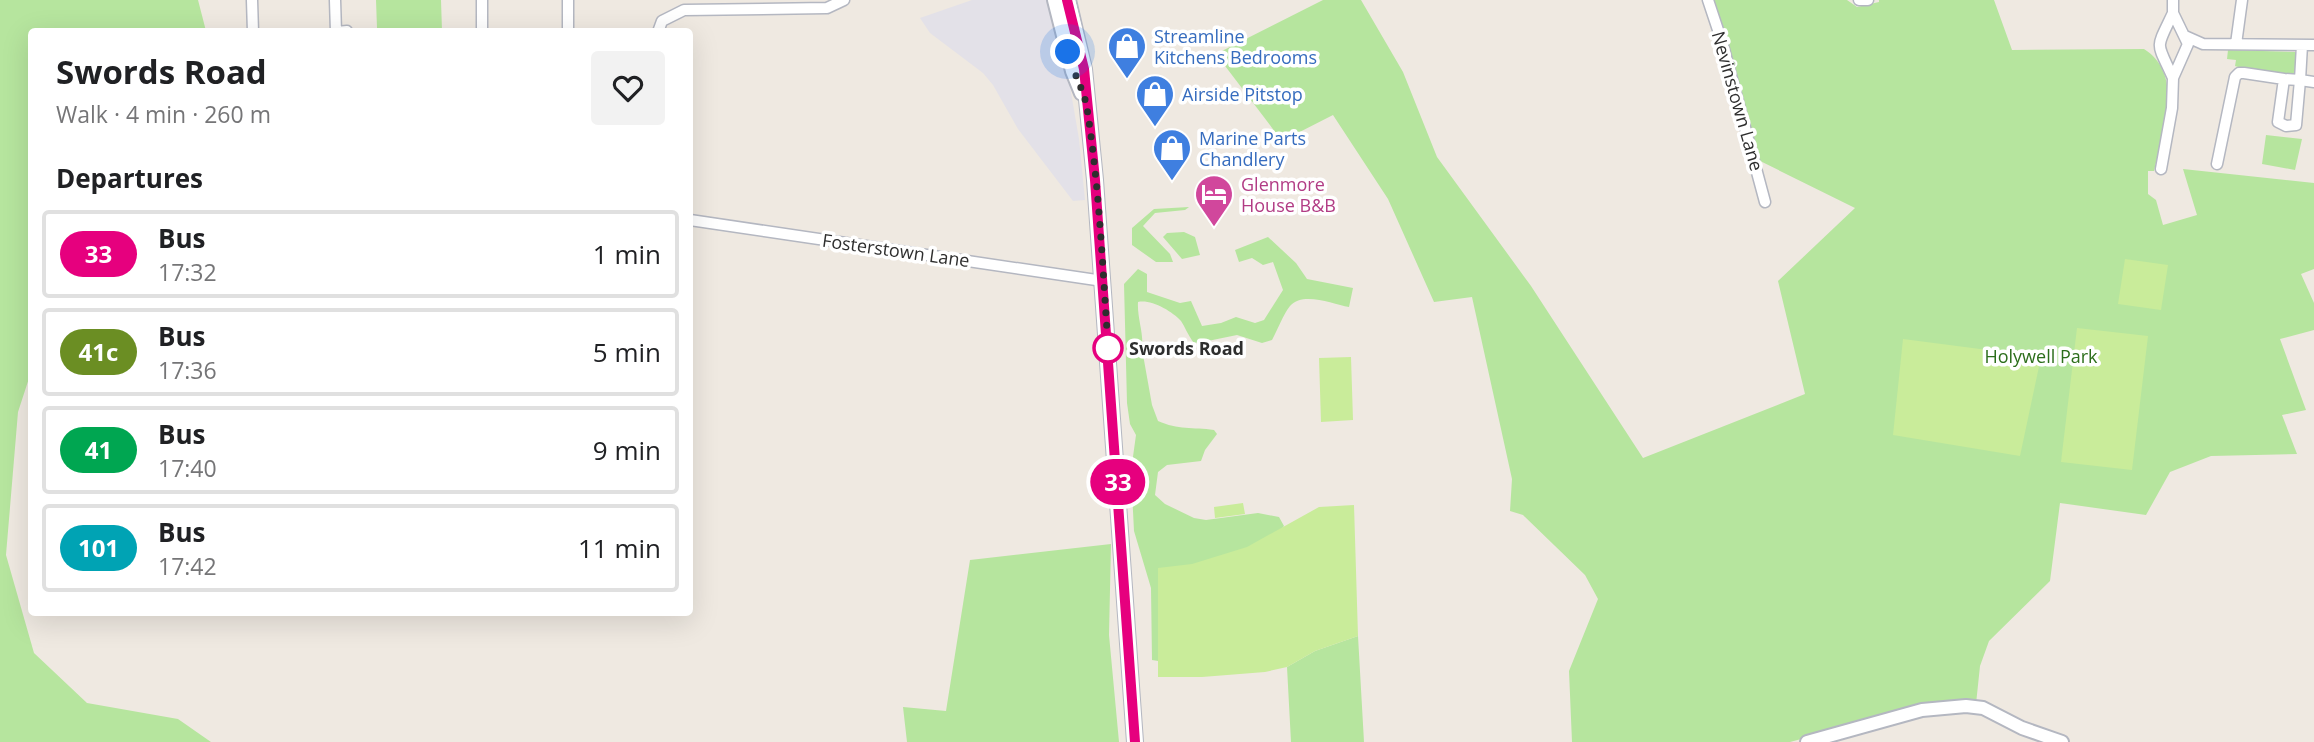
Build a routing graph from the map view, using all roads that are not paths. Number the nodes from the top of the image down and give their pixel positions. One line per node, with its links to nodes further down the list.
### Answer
1 (252, 0): 16 (street)
2 (335, 0): 17 (street)
3 (482, 0): 18 (street)
4 (568, 0): 19 (street)
5 (844, 0): 14 (street)
6 (1055, 0): 33 (main road)
7 (1068, 0): 33 (main road)
8 (1708, 0): 36 (street, Nevinstown Lane)
9 (1859, 0): 10 (street)
10 (1868, 0)
11 (2173, 0): 15 (street)
12 (2242, 0): 24 (street)
13 (716, 5): 14 (street); 20 (street)
14 (763, 5)
15 (2173, 13): 21 (street); 22 (street)
16 (253, 28)
17 (336, 28)
18 (482, 28)
19 (568, 28)
20 (659, 28)
21 (2163, 33): 22 (street); 28 (street)
22 (2183, 34): 23 (street); 27 (street)
23 (2203, 44): 24 (street); 27 (street)
24 (2236, 44): 25 (street)
25 (2302, 45): 26 (street); 32 (street)
26 (2314, 45)
27 (2184, 55): 28 (street); 29 (street)
28 (2164, 56): 29 (street)
29 (2173, 78): 35 (street)
30 (2284, 79): 32 (street); 32 (street); 34 (street)
31 (2314, 82): 32 (street)
32 (2300, 83)
33 (1086, 104): 38 (main road)
34 (2217, 164)
35 (2161, 169)
36 (1765, 202)
37 (693, 220): 38 (street, Fosterstown Lane)
38 (1103, 281): 39 (main road)
39 (1135, 742)
40 (1807, 742): 41 (street)
41 (2062, 742)

